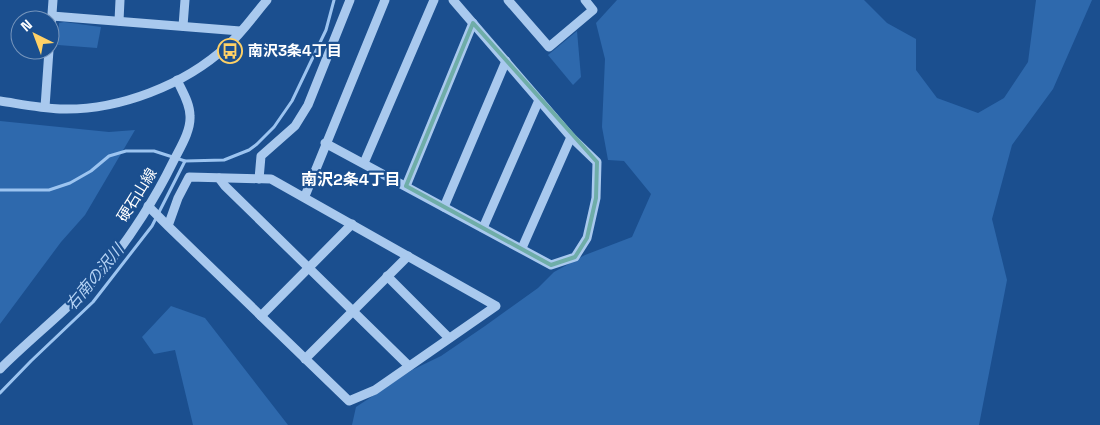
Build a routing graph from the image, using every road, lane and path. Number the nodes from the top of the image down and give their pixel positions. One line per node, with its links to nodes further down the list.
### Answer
1 (120, 0): 11 (street)
2 (185, 0): 13 (street)
3 (267, 0): 14 (street)
4 (350, 0): 25 (street)
5 (385, 0): 22 (street)
6 (434, 0): 23 (street)
7 (453, 0): 12 (street)
8 (508, 0): 9 (street)
9 (585, 0)
10 (60, 17): 11 (street)
11 (119, 21): 13 (street)
12 (473, 23): 16 (street); 26 (street)
13 (182, 26): 14 (street)
14 (240, 31): 17 (street)
15 (48, 60): 20 (street)
16 (506, 61): 18 (street); 29 (street)
17 (177, 80): 20 (street); 28 (street, 硬石山線)
18 (539, 100): 21 (street); 32 (street)
19 (0, 101): 20 (street)
20 (45, 107)
21 (571, 137): 33 (street); 33 (street)
22 (325, 143): 23 (street); 27 (street)
23 (364, 163): 26 (street)
24 (219, 178): 25 (street); 31 (street); 35 (street)
25 (259, 179): 27 (street)
26 (406, 186): 29 (street)
27 (305, 196): 30 (street)
28 (148, 206): 31 (street); 42 (street, 硬石山線)
29 (444, 206): 32 (street)
30 (352, 224): 34 (street); 35 (street)
31 (168, 226): 38 (street)
32 (483, 228): 33 (street)
33 (522, 248)
34 (408, 256): 36 (street); 39 (street)
35 (308, 268): 37 (street); 38 (street)
36 (388, 276): 37 (street); 39 (street)
37 (353, 311): 40 (street); 41 (street)
38 (261, 316): 40 (street)
39 (449, 338): 41 (street)
40 (305, 359): 41 (street)
41 (409, 366)
42 (0, 369)

